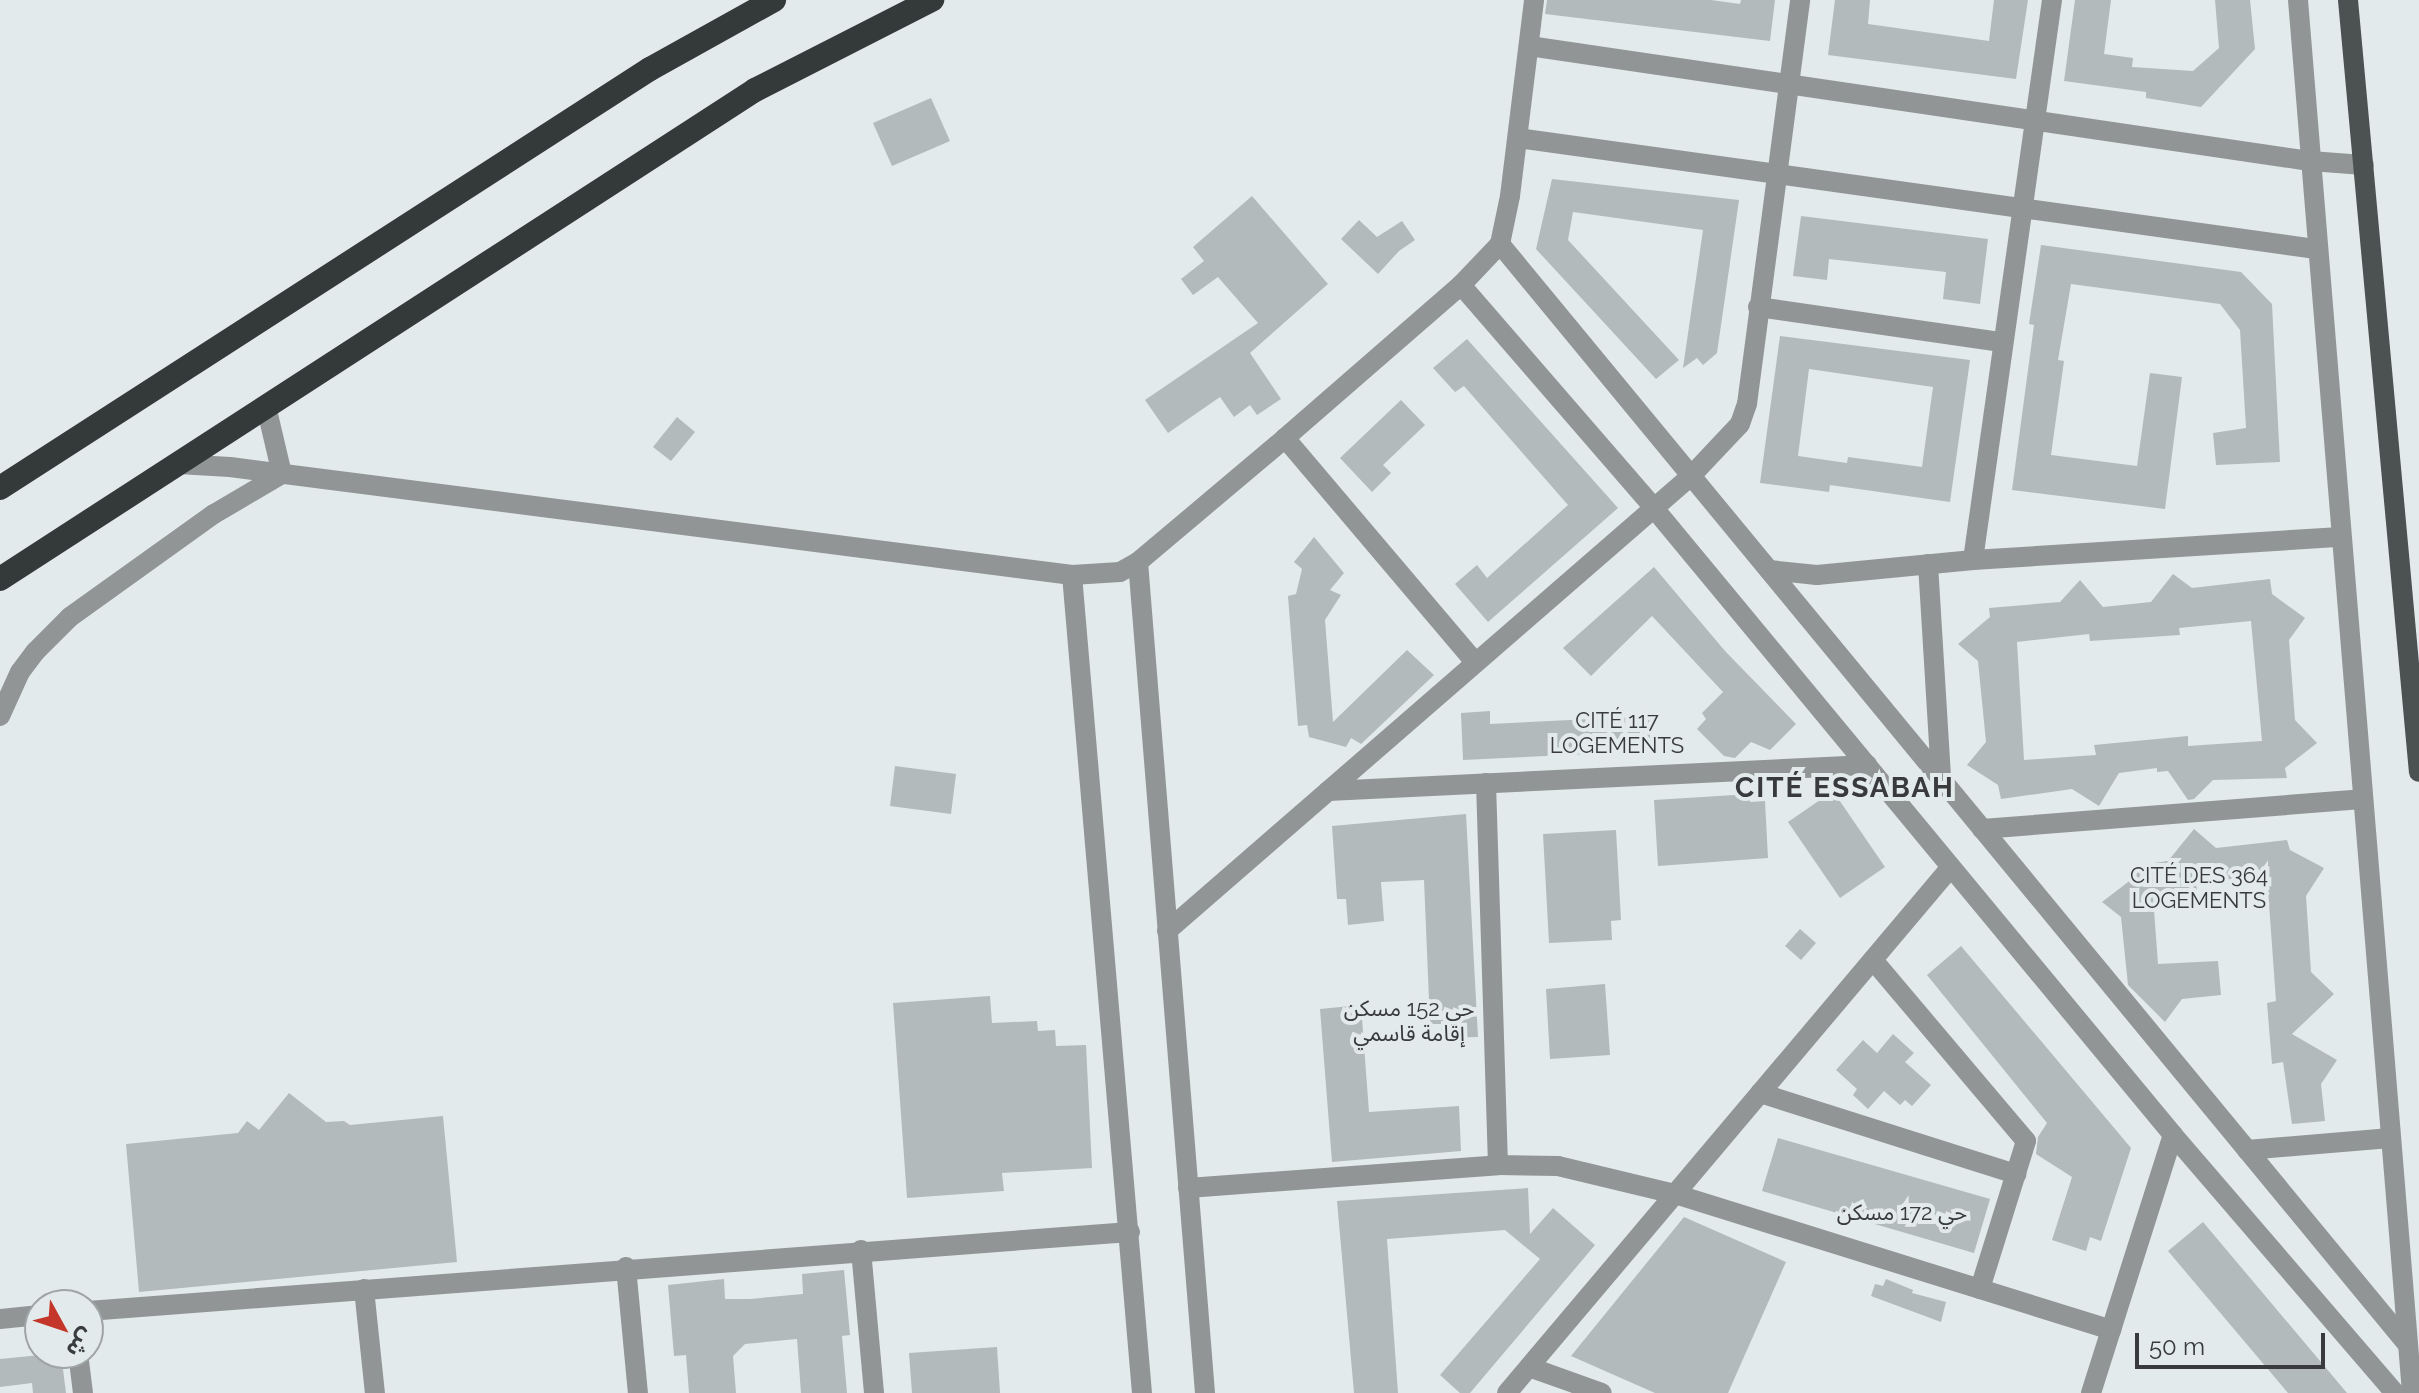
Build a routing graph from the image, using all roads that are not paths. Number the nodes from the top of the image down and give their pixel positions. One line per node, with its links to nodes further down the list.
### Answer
1 (774, 0): 26 (highway)
2 (932, 0): 21 (highway)
3 (1534, 0): 8 (street)
4 (1800, 0): 9 (street)
5 (2052, 0): 10 (street)
6 (2298, 0): 12 (street)
7 (2348, 0): 13 (main road)
8 (1529, 46): 9 (street); 11 (street)
9 (1787, 84): 10 (street); 14 (street)
10 (2033, 120): 12 (street); 15 (street)
11 (1518, 138): 14 (street); 16 (street)
12 (2310, 161): 13 (street); 17 (street)
13 (2364, 165): 38 (main road)
14 (1775, 171): 15 (street); 19 (street)
15 (2020, 207): 17 (street); 20 (street)
16 (1500, 244): 18 (street); 25 (street)
17 (2316, 249): 28 (street)
18 (1461, 285): 22 (street); 27 (street)
19 (1758, 307): 20 (street); 25 (street)
20 (2002, 342): 29 (street)
21 (266, 406): 23 (highway); 24 (street)
22 (1285, 438): 30 (street); 35 (street)
23 (178, 464): 24 (street); 34 (highway)
24 (282, 474): 33 (street); 36 (street)
25 (1691, 476): 27 (street); 32 (street)
26 (0, 488)
27 (1653, 507): 35 (street); 37 (street)
28 (2340, 537): 29 (street); 42 (street)
29 (1973, 560): 31 (street)
30 (1138, 562): 33 (street); 45 (street)
31 (1928, 564): 32 (street); 39 (street)
32 (1769, 570): 39 (street)
33 (1072, 575): 55 (street)
34 (0, 579)
35 (1475, 662): 41 (street)
36 (0, 716)
37 (1867, 765): 40 (street); 44 (street)
38 (2419, 772)
39 (1941, 779): 43 (street)
40 (1486, 783): 41 (street); 51 (street)
41 (1328, 791): 45 (street)
42 (2362, 799): 43 (street); 49 (street)
43 (1982, 829): 50 (street)
44 (1951, 867): 46 (street); 48 (street)
45 (1167, 931): 53 (street)
46 (1873, 960): 47 (street); 52 (street)
47 (1760, 1093): 52 (street); 54 (street)
48 (2173, 1135): 63 (street); 76 (street)
49 (2391, 1138): 50 (street); 64 (street)
50 (2247, 1150): 64 (street)
51 (1498, 1165): 53 (street); 54 (street)
52 (2016, 1174): 59 (street)
53 (1188, 1188): 72 (street)
54 (1675, 1194): 59 (street); 65 (street)
55 (1130, 1232): 56 (street); 71 (street)
56 (861, 1250): 57 (street); 70 (street)
57 (626, 1267): 58 (street); 69 (street)
58 (364, 1289): 60 (street); 68 (street)
59 (1980, 1289): 63 (street)
60 (104, 1310)
61 (24, 1317): 62 (street)
62 (0, 1319)
63 (2111, 1330): 75 (street)
64 (2408, 1345): 77 (street)
65 (1529, 1367): 73 (street); 74 (street)
66 (80, 1369): 67 (street)
67 (83, 1393)
68 (375, 1393)
69 (638, 1393)
70 (874, 1393)
71 (1142, 1393)
72 (1205, 1393)
73 (1507, 1393)
74 (1602, 1393)
75 (2091, 1393)
76 (2395, 1393)
77 (2412, 1393)

